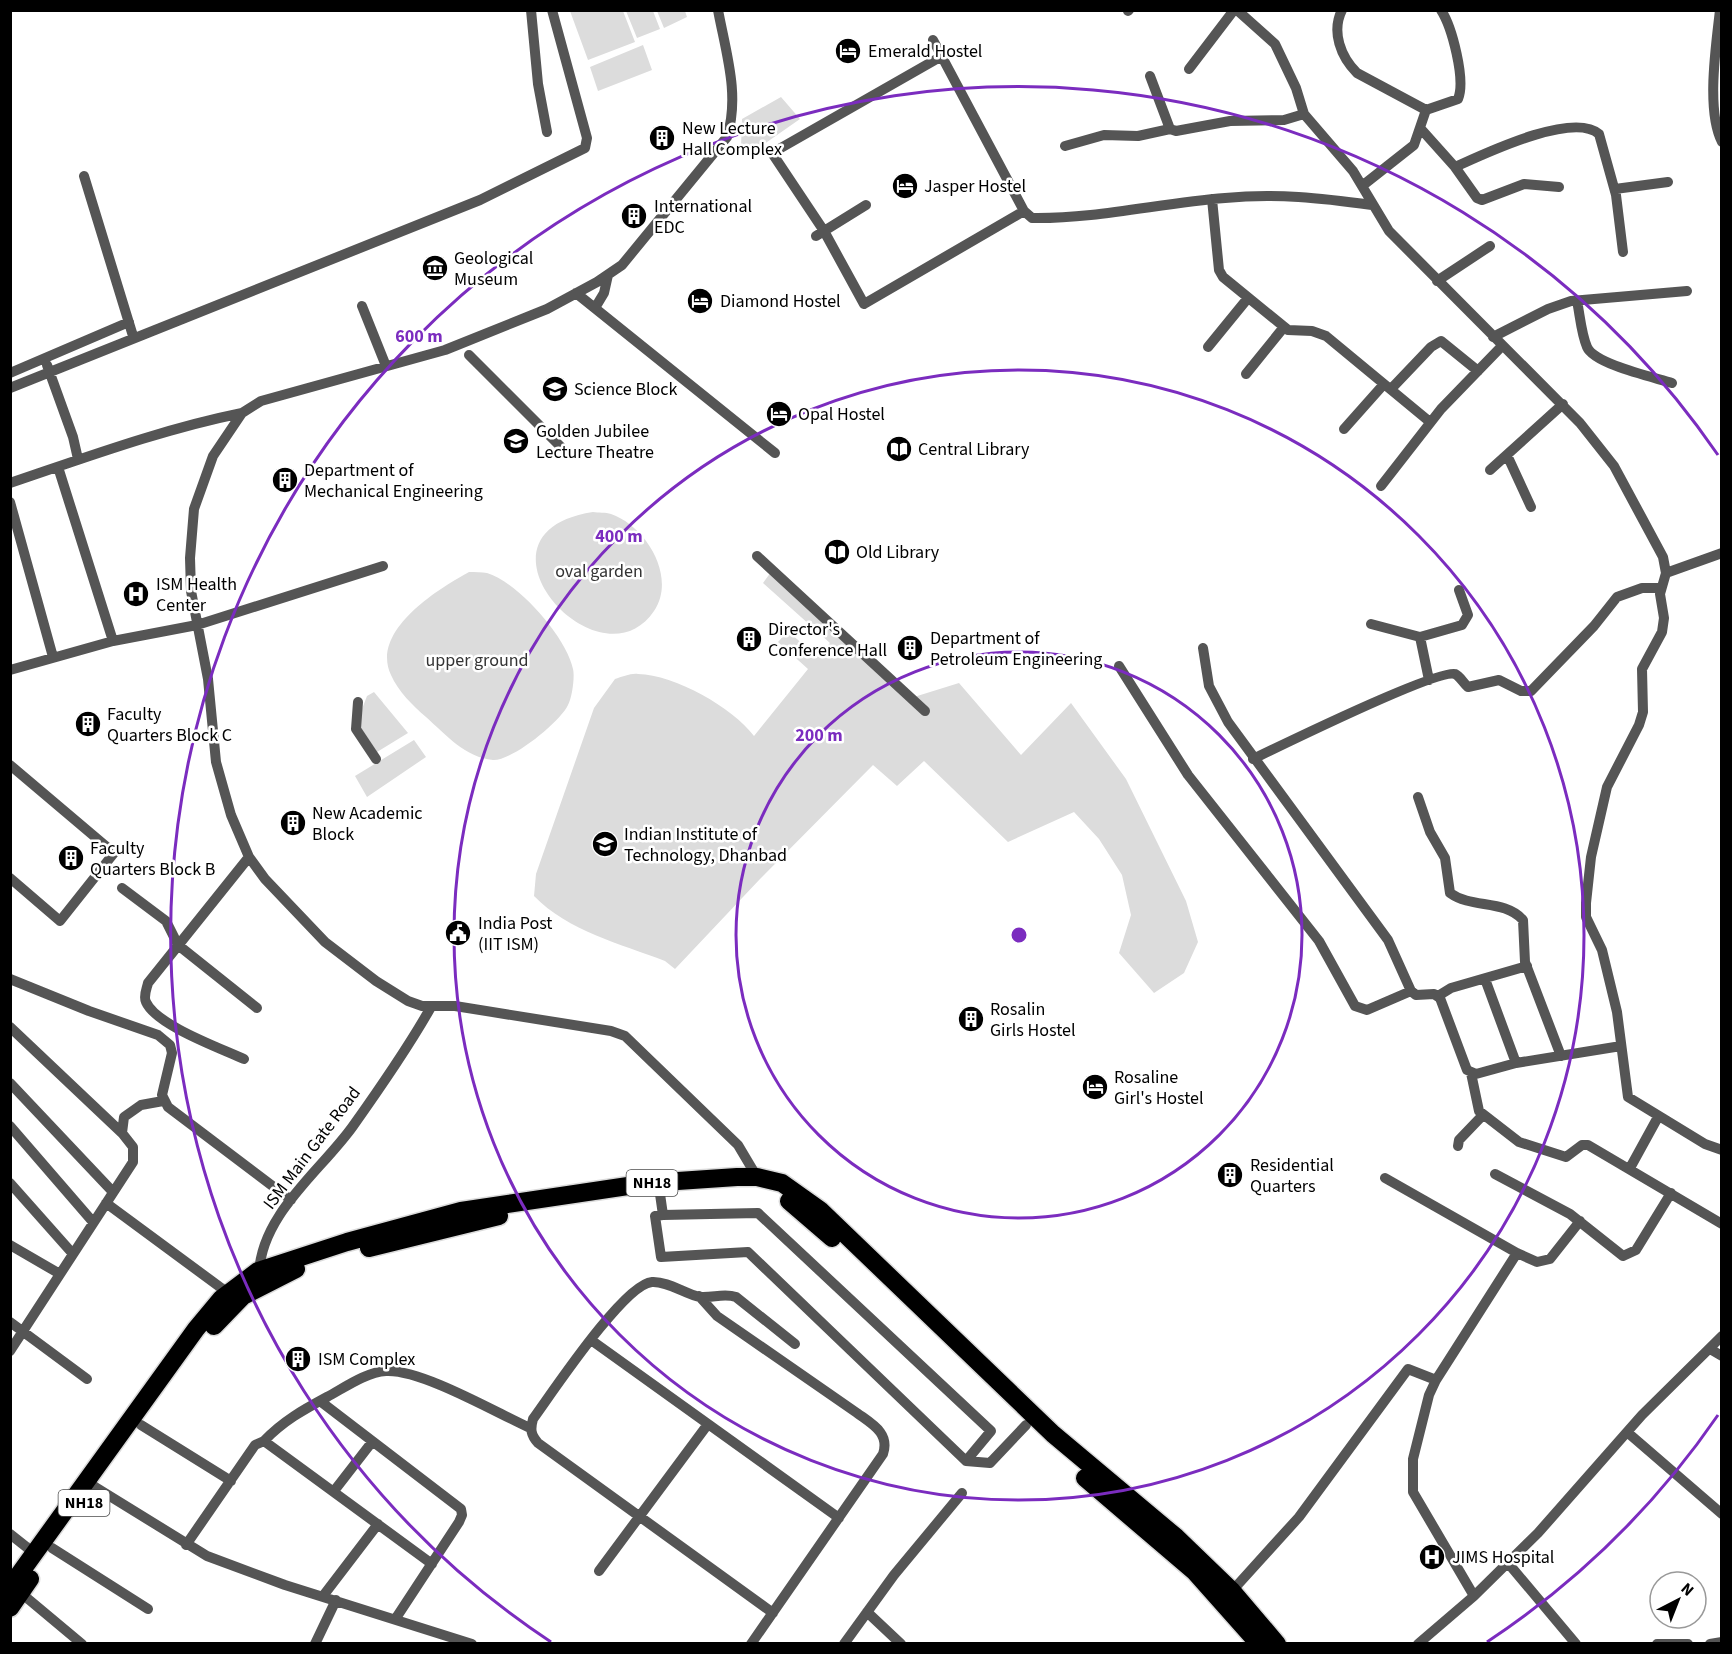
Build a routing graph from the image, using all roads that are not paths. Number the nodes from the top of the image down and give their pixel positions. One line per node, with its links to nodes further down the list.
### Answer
1 (531, 10): 16 (street)
2 (552, 10): 42 (street)
3 (718, 10): 32 (street)
4 (1235, 10): 10 (street); 13 (street)
5 (1342, 10): 12 (street)
6 (1441, 10): 12 (street)
7 (1720, 10): 17 (street)
8 (933, 40): 9 (street)
9 (942, 56): 28 (street); 29 (street)
10 (1189, 69)
11 (1150, 76): 14 (street)
12 (1426, 110): 15 (street)
13 (1304, 114): 14 (street); 22 (street)
14 (1170, 129): 18 (street)
15 (1421, 129): 19 (street); 22 (street)
16 (547, 132)
17 (1722, 142)
18 (1065, 146)
19 (1455, 167): 23 (street); 24 (street)
20 (84, 176): 40 (street)
21 (1668, 182): 24 (street)
22 (1362, 186): 27 (street)
23 (1559, 187)
24 (1615, 189): 31 (street)
25 (1212, 199): 27 (street); 28 (street); 36 (street)
26 (866, 205): 29 (street)
27 (1372, 205): 33 (street)
28 (1024, 211): 29 (street)
29 (820, 234)
30 (1490, 246): 33 (street)
31 (1623, 252)
32 (608, 275): 35 (street); 39 (street)
33 (1437, 281): 43 (street)
34 (1687, 291): 37 (street)
35 (576, 293): 39 (street); 48 (street)
36 (1248, 298): 41 (street); 45 (street)
37 (1577, 301): 43 (street); 53 (street)
38 (362, 306): 48 (street)
39 (595, 308): 61 (street)
40 (129, 322): 42 (street); 47 (street)
41 (1284, 327): 52 (street); 54 (street)
42 (133, 336): 50 (street)
43 (1493, 337): 44 (street)
44 (1502, 346): 49 (street); 56 (street)
45 (1208, 347)
46 (469, 355): 60 (street)
47 (45, 358): 50 (street); 51 (street)
48 (386, 366): 57 (street)
49 (1478, 371): 54 (street); 58 (street)
50 (48, 372): 55 (street); 63 (street)
51 (10, 373)
52 (1246, 374)
53 (1672, 383)
54 (1387, 387): 58 (street); 59 (street)
55 (10, 388)
56 (1563, 404): 62 (street); 73 (street)
57 (242, 413): 63 (street); 77 (street)
58 (1430, 422): 67 (street)
59 (1344, 429)
60 (561, 447)
61 (775, 453)
62 (1507, 455): 65 (street); 69 (street)
63 (78, 459): 64 (street)
64 (58, 467): 66 (street); 79 (street)
65 (1490, 471)
66 (10, 483)
67 (1381, 486)
68 (10, 502): 81 (street)
69 (1531, 507)
70 (1722, 553): 73 (street)
71 (757, 556): 86 (street)
72 (383, 566): 77 (street)
73 (1666, 573): 74 (street)
74 (1661, 588): 84 (street); 103 (street)
75 (1458, 590): 78 (street)
76 (1371, 624): 78 (street)
77 (197, 625): 79 (street); 91 (street)
78 (1420, 637): 84 (street)
79 (113, 641): 81 (street)
80 (1203, 648): 88 (street)
81 (53, 657): 83 (street)
82 (1119, 666): 98 (street)
83 (10, 670)
84 (1429, 680): 88 (street)
85 (358, 702): 87 (street)
86 (925, 711)
87 (376, 759)
88 (1253, 759): 98 (street)
89 (10, 765): 92 (street)
90 (1418, 797): 95 (street)
91 (249, 856): 94 (street); 100 (street)
92 (10, 878)
93 (122, 888): 94 (street)
94 (178, 945): 101 (street); 105 (street)
95 (1527, 966): 97 (street); 104 (street)
96 (10, 979): 109 (street)
97 (1485, 979): 99 (street); 106 (street)
98 (1411, 991): 99 (street)
99 (1438, 996): 107 (street)
100 (431, 1007): 118 (street); 124 (street, ISM Main Gate Road)
101 (257, 1008)
102 (10, 1027): 113 (street)
103 (1621, 1046): 104 (street); 111 (street)
104 (1561, 1056): 106 (street)
105 (244, 1059)
106 (1516, 1062): 107 (street)
107 (1471, 1074): 110 (street)
108 (10, 1083): 121 (street)
109 (163, 1101): 113 (street); 124 (street)
110 (1482, 1116): 114 (street); 116 (street)
111 (1658, 1117): 115 (street); 116 (street)
112 (10, 1126): 128 (street)
113 (122, 1133): 121 (street)
114 (1458, 1146)
115 (1721, 1148)
116 (1630, 1168): 122 (street)
117 (1495, 1174): 127 (street)
118 (757, 1177): 134 (highway, NH18); 171 (highway, NH18)
119 (1385, 1178): 131 (street)
120 (10, 1183): 132 (street)
121 (113, 1192): 125 (street)
122 (1671, 1193): 127 (street); 129 (street)
123 (660, 1194): 126 (street); 134 (highway, NH18); 150 (highway, NH18)
124 (291, 1200): 134 (street, ISM Main Gate Road)
125 (106, 1203): 128 (street); 135 (street)
126 (663, 1215): 155 (street); 155 (street)
127 (1580, 1221): 131 (street)
128 (93, 1222): 132 (street)
129 (1722, 1224)
130 (10, 1245): 133 (street)
131 (1517, 1253): 146 (street)
132 (73, 1254): 133 (street)
133 (60, 1274): 138 (street)
134 (259, 1278): 135 (highway, NH18); 149 (highway, NH18)
135 (228, 1293): 157 (highway, NH18)
136 (699, 1296): 140 (street); 141 (street); 162 (street)
137 (10, 1322): 138 (street)
138 (22, 1331): 143 (street); 145 (street)
139 (1722, 1336): 142 (street)
140 (591, 1340): 148 (street); 151 (street)
141 (795, 1344)
142 (1710, 1349): 144 (street); 152 (street)
143 (10, 1351)
144 (1722, 1356)
145 (87, 1379)
146 (1436, 1380): 171 (street); 174 (street)
147 (320, 1401): 151 (street); 153 (street); 154 (street)
148 (708, 1424): 161 (street); 162 (street)
149 (141, 1425): 156 (street); 157 (highway, NH18)
150 (1026, 1425): 155 (street); 187 (highway, NH18)
151 (530, 1428): 161 (street)
152 (1627, 1432): 160 (street); 168 (street)
153 (264, 1441): 156 (street); 158 (street)
154 (372, 1442): 158 (street); 169 (street)
155 (966, 1461)
156 (231, 1480): 165 (street)
157 (91, 1485): 165 (street); 166 (highway, NH18); 167 (highway, NH18)
158 (334, 1491): 163 (street)
159 (962, 1493): 177 (street)
160 (1722, 1514)
161 (638, 1518): 170 (street); 178 (street)
162 (839, 1518): 178 (street)
163 (378, 1524): 169 (street); 173 (street)
164 (10, 1534): 167 (street)
165 (186, 1545): 173 (street)
166 (52, 1548): 172 (highway, NH18); 176 (street)
167 (34, 1553): 172 (highway, NH18)
168 (1508, 1563): 174 (street); 190 (street)
169 (432, 1564): 179 (street)
170 (599, 1571)
171 (1232, 1591): 188 (highway, NH18)
172 (14, 1596): 181 (street)
173 (323, 1596): 175 (street)
174 (1474, 1596): 189 (street)
175 (336, 1600): 179 (street); 182 (street)
176 (148, 1609)
177 (867, 1612): 185 (street); 186 (street)
178 (773, 1613): 184 (street)
179 (396, 1618): 183 (street)
180 (1722, 1642): 193 (street)
181 (82, 1644)
182 (315, 1644)
183 (472, 1644)
184 (751, 1644)
185 (844, 1644)
186 (901, 1644)
187 (1259, 1644)
188 (1277, 1644)
189 (1418, 1644)
190 (1576, 1644)
191 (1657, 1644): 192 (street)
192 (1688, 1644)
193 (1710, 1644)

